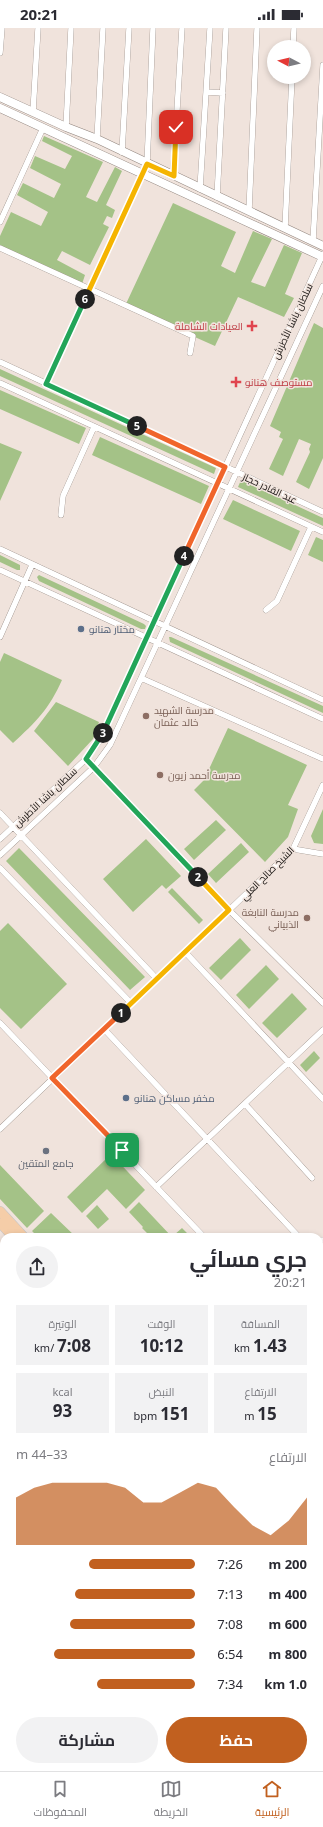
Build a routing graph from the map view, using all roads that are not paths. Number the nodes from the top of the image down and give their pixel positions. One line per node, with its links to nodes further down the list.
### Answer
1 (2, 28): 13 (street)
2 (38, 28): 20 (street)
3 (72, 28): 21 (street)
4 (103, 28): 23 (street)
5 (129, 28): 24 (street)
6 (153, 28): 25 (street)
7 (182, 28): 27 (street)
8 (210, 28): 16 (street)
9 (226, 28): 17 (street)
10 (257, 28): 30 (street)
11 (294, 28): 12 (street)
12 (293, 40)
13 (0, 53)
14 (323, 65): 33 (street)
15 (292, 84): 32 (street)
16 (206, 92): 17 (street); 28 (street)
17 (223, 93): 29 (street)
18 (0, 97): 20 (main road)
19 (0, 108): 22 (main road)
20 (33, 112): 21 (main road)
21 (66, 127): 23 (main road)
22 (43, 128): 26 (main road); 31 (street)
23 (97, 139): 24 (main road)
24 (122, 152): 25 (main road)
25 (147, 164): 26 (street); 27 (main road)
26 (142, 173): 36 (main road); 38 (street)
27 (174, 176): 28 (main road)
28 (200, 189): 29 (main road)
29 (217, 197): 30 (main road)
30 (249, 211): 32 (main road)
31 (0, 222)
32 (285, 228): 33 (main road)
33 (313, 241): 34 (main road)
34 (323, 246)
35 (0, 248): 38 (street)
36 (323, 256): 44 (street, سلطان باشا الأطرش)
37 (323, 286): 45 (street, سلطان باشا الأطرش)
38 (90, 290): 39 (street); 42 (street)
39 (190, 353)
40 (0, 362): 42 (street, عبد القادر حجاز)
41 (0, 384): 43 (street, عبد القادر حجاز)
42 (46, 384): 44 (street, عبد القادر حجاز)
43 (94, 427): 46 (street, عبد القادر حجاز); 49 (street)
44 (225, 467): 45 (street, عبد القادر حجاز); 46 (street, سلطان باشا الأطرش)
45 (236, 472): 47 (street, سلطان باشا الأطرش); 48 (street, عبد القادر حجاز)
46 (218, 484): 47 (street, عبد القادر حجاز); 57 (street, سلطان باشا الأطرش)
47 (229, 489): 50 (street, عبد القادر حجاز); 58 (street, سلطان باشا الأطرش)
48 (323, 512)
49 (62, 515)
50 (311, 527): 51 (street, عبد القادر حجاز); 56 (street)
51 (323, 532)
52 (0, 549): 53 (street)
53 (32, 564): 55 (street); 57 (street)
54 (0, 570): 55 (street)
55 (25, 581): 59 (street); 60 (street)
56 (266, 610)
57 (154, 621): 58 (street); 60 (street, سلطان باشا الأطرش)
58 (165, 626): 61 (street, سلطان باشا الأطرش); 63 (street)
59 (0, 638)
60 (147, 638): 61 (street); 65 (street, سلطان باشا الأطرش)
61 (158, 643): 62 (street, سلطان باشا الأطرش); 64 (street)
62 (141, 678): 66 (street); 67 (street, سلطان باشا الأطرش)
63 (323, 700)
64 (323, 719)
65 (86, 759): 67 (street); 70 (street, سلطان باشا الأطرش)
66 (323, 759)
67 (94, 767): 71 (street, سلطان باشا الأطرش); 77 (street)
68 (323, 784): 73 (street, الشيخ صالح العلي)
69 (0, 813): 70 (street)
70 (13, 827): 71 (street); 72 (street, سلطان باشا الأطرش)
71 (21, 835): 75 (street, سلطان باشا الأطرش); 79 (street)
72 (0, 839)
73 (293, 849): 74 (street); 77 (street, الشيخ صالح العلي)
74 (323, 854)
75 (0, 855)
76 (0, 868): 80 (street)
77 (229, 910): 78 (street, الشيخ صالح العلي); 81 (street)
78 (185, 952): 79 (street, الشيخ صالح العلي); 85 (street)
79 (157, 979): 80 (street, الشيخ صالح العلي)
80 (131, 1003): 83 (street, الشيخ صالح العلي)
81 (323, 1003)
82 (0, 1023): 86 (street)
83 (104, 1029): 86 (street, الشيخ صالح العلي); 90 (street)
84 (323, 1030): 85 (street)
85 (289, 1062): 87 (street); 88 (street)
86 (52, 1078): 89 (street, الشيخ صالح العلي); 92 (street)
87 (323, 1099)
88 (245, 1104): 90 (street); 91 (street)
89 (0, 1129)
90 (207, 1139): 92 (street); 98 (street)
91 (312, 1178)
92 (156, 1186): 97 (street)
93 (0, 1211): 96 (main road)
94 (0, 1223): 95 (main road)
95 (9, 1233)
96 (20, 1233)
97 (200, 1233)
98 (295, 1233)

